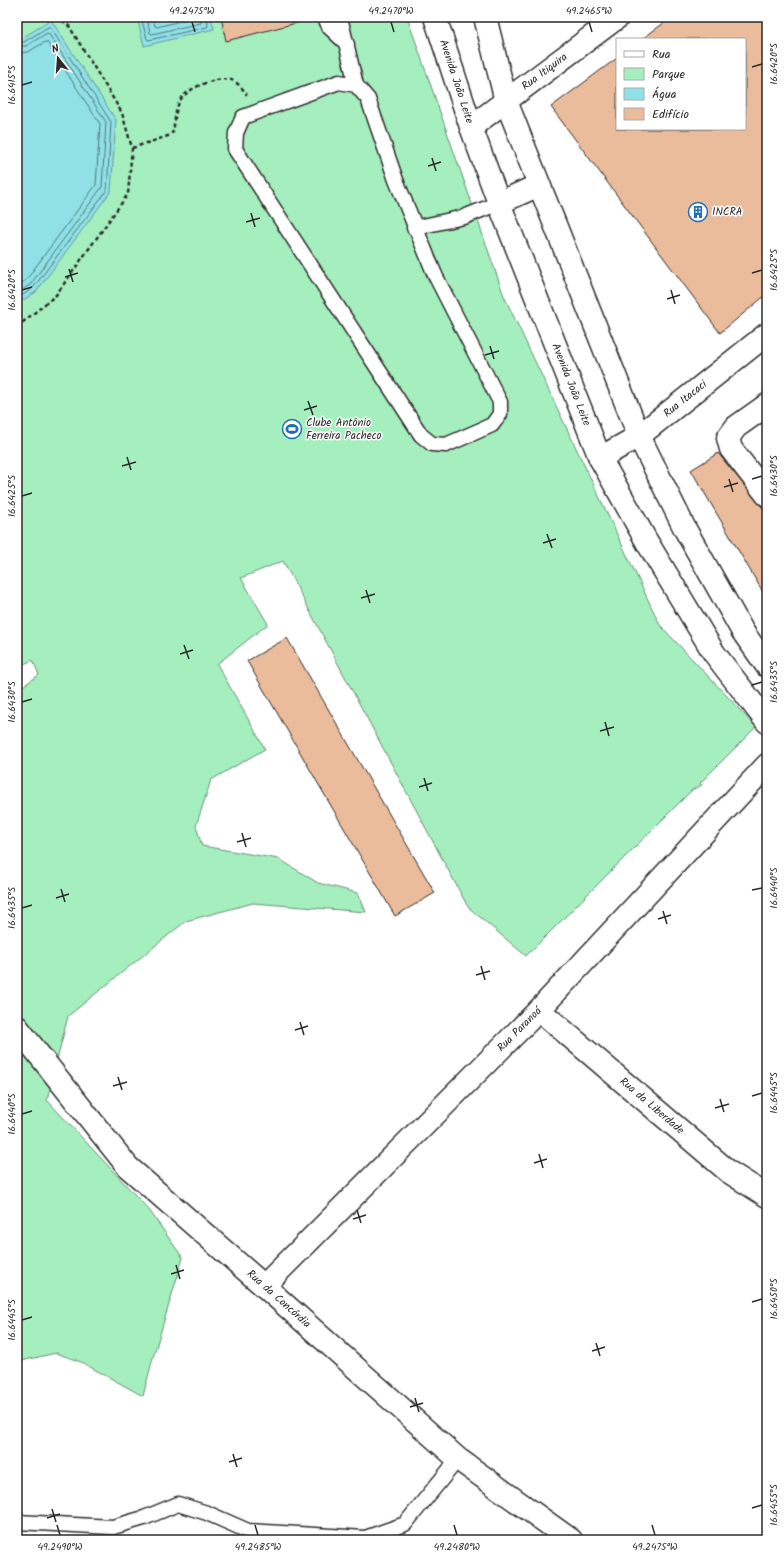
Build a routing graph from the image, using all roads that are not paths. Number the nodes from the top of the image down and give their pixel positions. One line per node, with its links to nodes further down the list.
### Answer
1 (325, 17): 6 (lane)
2 (340, 17): 6 (lane)
3 (435, 17): 9 (street, Avenida João Leite)
4 (485, 17): 8 (street)
5 (618, 17): 8 (street, Rua Itiquira)
6 (347, 44): 7 (lane)
7 (356, 85): 12 (lane); 12 (lane)
8 (506, 101): 9 (street, Rua Itiquira); 10 (street)
9 (471, 127): 11 (street, Avenida João Leite)
10 (539, 185): 11 (street); 15 (street)
11 (499, 203): 12 (lane); 16 (street, Avenida João Leite)
12 (414, 228)
13 (767, 334): 15 (street, Rua Itacaci)
14 (767, 405): 17 (street)
15 (639, 436): 16 (street, Rua Itacaci); 18 (street)
16 (600, 458): 19 (street, Avenida João Leite)
17 (767, 495)
18 (767, 666)
19 (767, 722)
20 (767, 765): 21 (street, Rua Paranoá)
21 (539, 1010): 23 (street, Rua da Liberdade); 24 (street, Rua Paranoá)
22 (17, 1027): 24 (street, Rua da Concórdia)
23 (767, 1196)
24 (264, 1286): 25 (street, Rua da Concórdia)
25 (458, 1459): 26 (lane); 27 (street, Rua da Concórdia)
26 (17, 1522)
27 (571, 1540)

